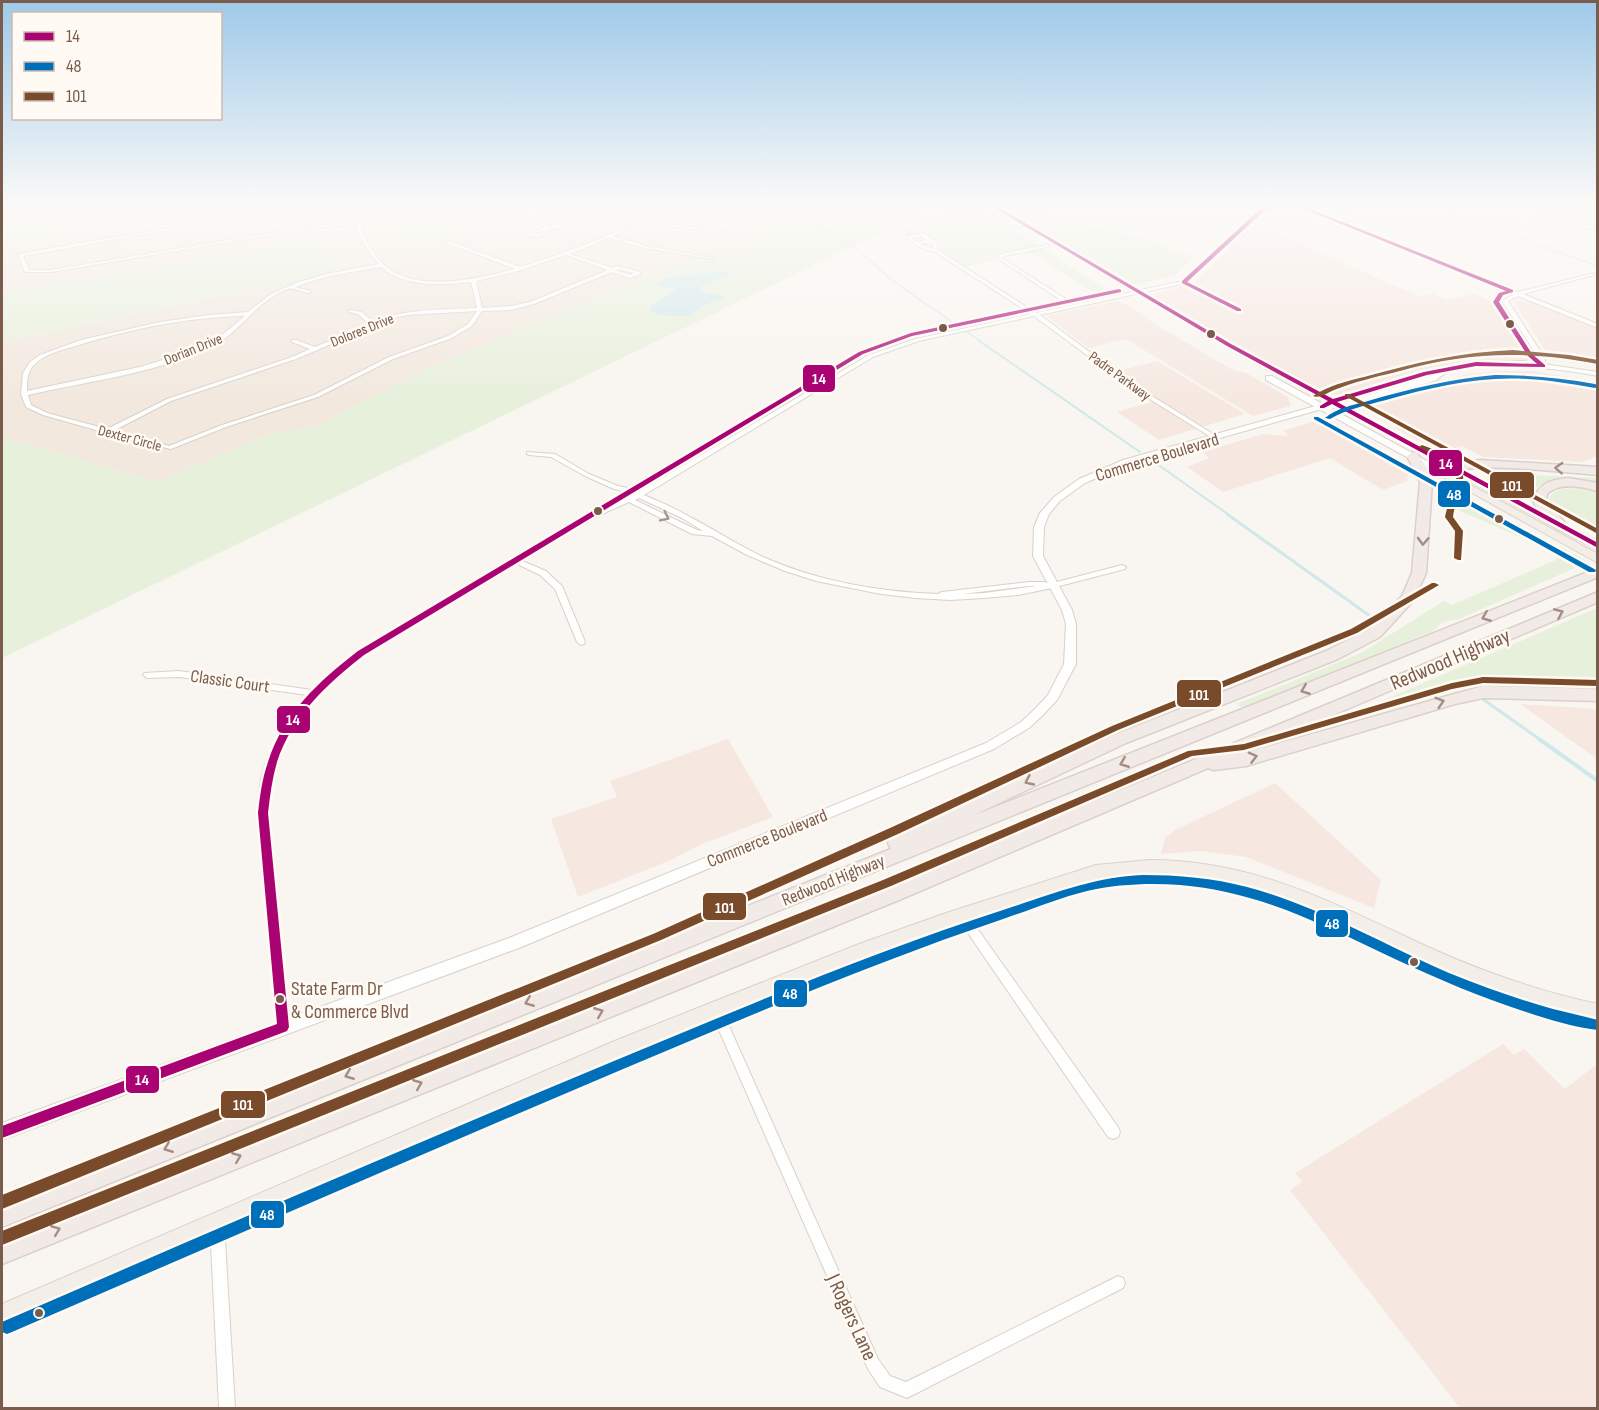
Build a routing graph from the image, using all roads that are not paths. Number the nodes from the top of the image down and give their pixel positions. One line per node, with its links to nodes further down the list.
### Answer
1 (349, 272): 15 (street, Dorian Drive)
2 (392, 272): 14 (street)
3 (508, 272): 14 (street)
4 (608, 272): 21 (street, Dolores Drive)
5 (968, 272): 23 (street, Padre Parkway)
6 (1020, 272): 20 (street)
7 (1094, 272): 16 (main road)
8 (1098, 272): 16 (main road)
9 (1189, 272): 16 (street)
10 (1196, 272): 16 (street)
11 (1463, 272): 17 (street)
12 (1469, 272): 19 (street)
13 (1592, 274): 19 (street)
14 (473, 280): 21 (street)
15 (291, 287): 18 (street); 24 (street, Dorian Drive)
16 (1129, 291): 20 (street); 23 (street); 33 (main road); 34 (main road)
17 (1511, 291): 19 (street); 30 (street)
18 (308, 292)
19 (1522, 293): 26 (street); 30 (street)
20 (1067, 302): 23 (street)
21 (480, 310): 25 (street, Dolores Drive); 35 (street, Dexter Circle)
22 (351, 311): 25 (street)
23 (1030, 312): 27 (street); 36 (street, Padre Parkway)
24 (251, 314): 32 (street, Dorian Drive); 32 (street)
25 (371, 323): 29 (street, Dolores Drive)
26 (1598, 324)
27 (954, 328): 42 (street); 44 (street)
28 (294, 341): 29 (street)
29 (316, 349): 35 (street, Dolores Drive)
30 (1543, 366): 31 (street, Commerce Boulevard); 33 (street, Commerce Boulevard)
31 (1598, 374)
32 (24, 394): 35 (street, Dexter Circle)
33 (1337, 403): 34 (street, Commerce Boulevard); 40 (main road)
34 (1322, 407): 36 (street, Commerce Boulevard); 38 (main road)
35 (106, 432)
36 (1216, 438): 54 (street, Commerce Boulevard)
37 (529, 453): 43 (street)
38 (1413, 456): 40 (main road); 63 (highway, one-way to 63)
39 (1598, 471): 40 (highway, one-way to 40)
40 (1452, 472): 47 (main road); 50 (main road)
41 (1598, 486): 47 (highway)
42 (629, 490): 43 (street); 44 (street)
43 (618, 492): 45 (street); 46 (street)
44 (639, 495): 45 (street); 48 (street)
45 (630, 500): 46 (street); 48 (street, one-way to 48)
46 (612, 504): 51 (street)
47 (1561, 526): 49 (main road)
48 (712, 534): 54 (street)
49 (1598, 546)
50 (1598, 559): 56 (highway)
51 (514, 560): 57 (street); 59 (street)
52 (1122, 567): 54 (street)
53 (1598, 572): 56 (highway, Redwood Highway)
54 (1053, 585): 66 (street, Commerce Boulevard)
55 (1598, 596): 61 (highway, Redwood Highway, one-way to 55)
56 (1521, 603): 63 (highway, Redwood Highway, one-way to 63)
57 (581, 642)
58 (147, 675): 59 (street, Classic Court)
59 (313, 693): 66 (street)
60 (1598, 695): 61 (highway, one-way to 60)
61 (1195, 765): 71 (highway, Redwood Highway, one-way to 61)
62 (963, 917): 64 (main road); 65 (main road); 68 (street)
63 (662, 948): 69 (highway, Redwood Highway, one-way to 69)
64 (717, 1012): 70 (main road); 72 (street, J Rogers Lane)
65 (1598, 1013)
66 (283, 1027): 67 (street, Commerce Boulevard)
67 (2, 1132)
68 (1113, 1132)
69 (2, 1215)
70 (217, 1224): 73 (main road); 74 (street)
71 (2, 1251)
72 (1118, 1283)
73 (2, 1316)
74 (226, 1408)

